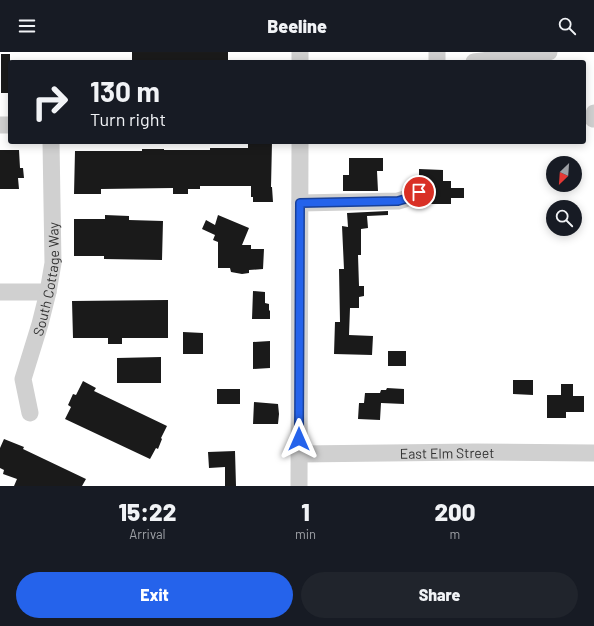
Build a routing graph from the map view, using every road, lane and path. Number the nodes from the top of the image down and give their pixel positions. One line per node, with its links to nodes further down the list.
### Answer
1 (549, 52): 2 (street)
2 (489, 60)
3 (50, 144): 8 (street, South Cottage Way)
4 (300, 144): 6 (street)
5 (419, 192): 6 (street)
6 (300, 203): 11 (street)
7 (0, 292): 8 (street)
8 (48, 292): 9 (street, South Cottage Way)
9 (30, 413)
10 (594, 453): 11 (street, East Elm Street)
11 (299, 454): 12 (street)
12 (299, 486)

